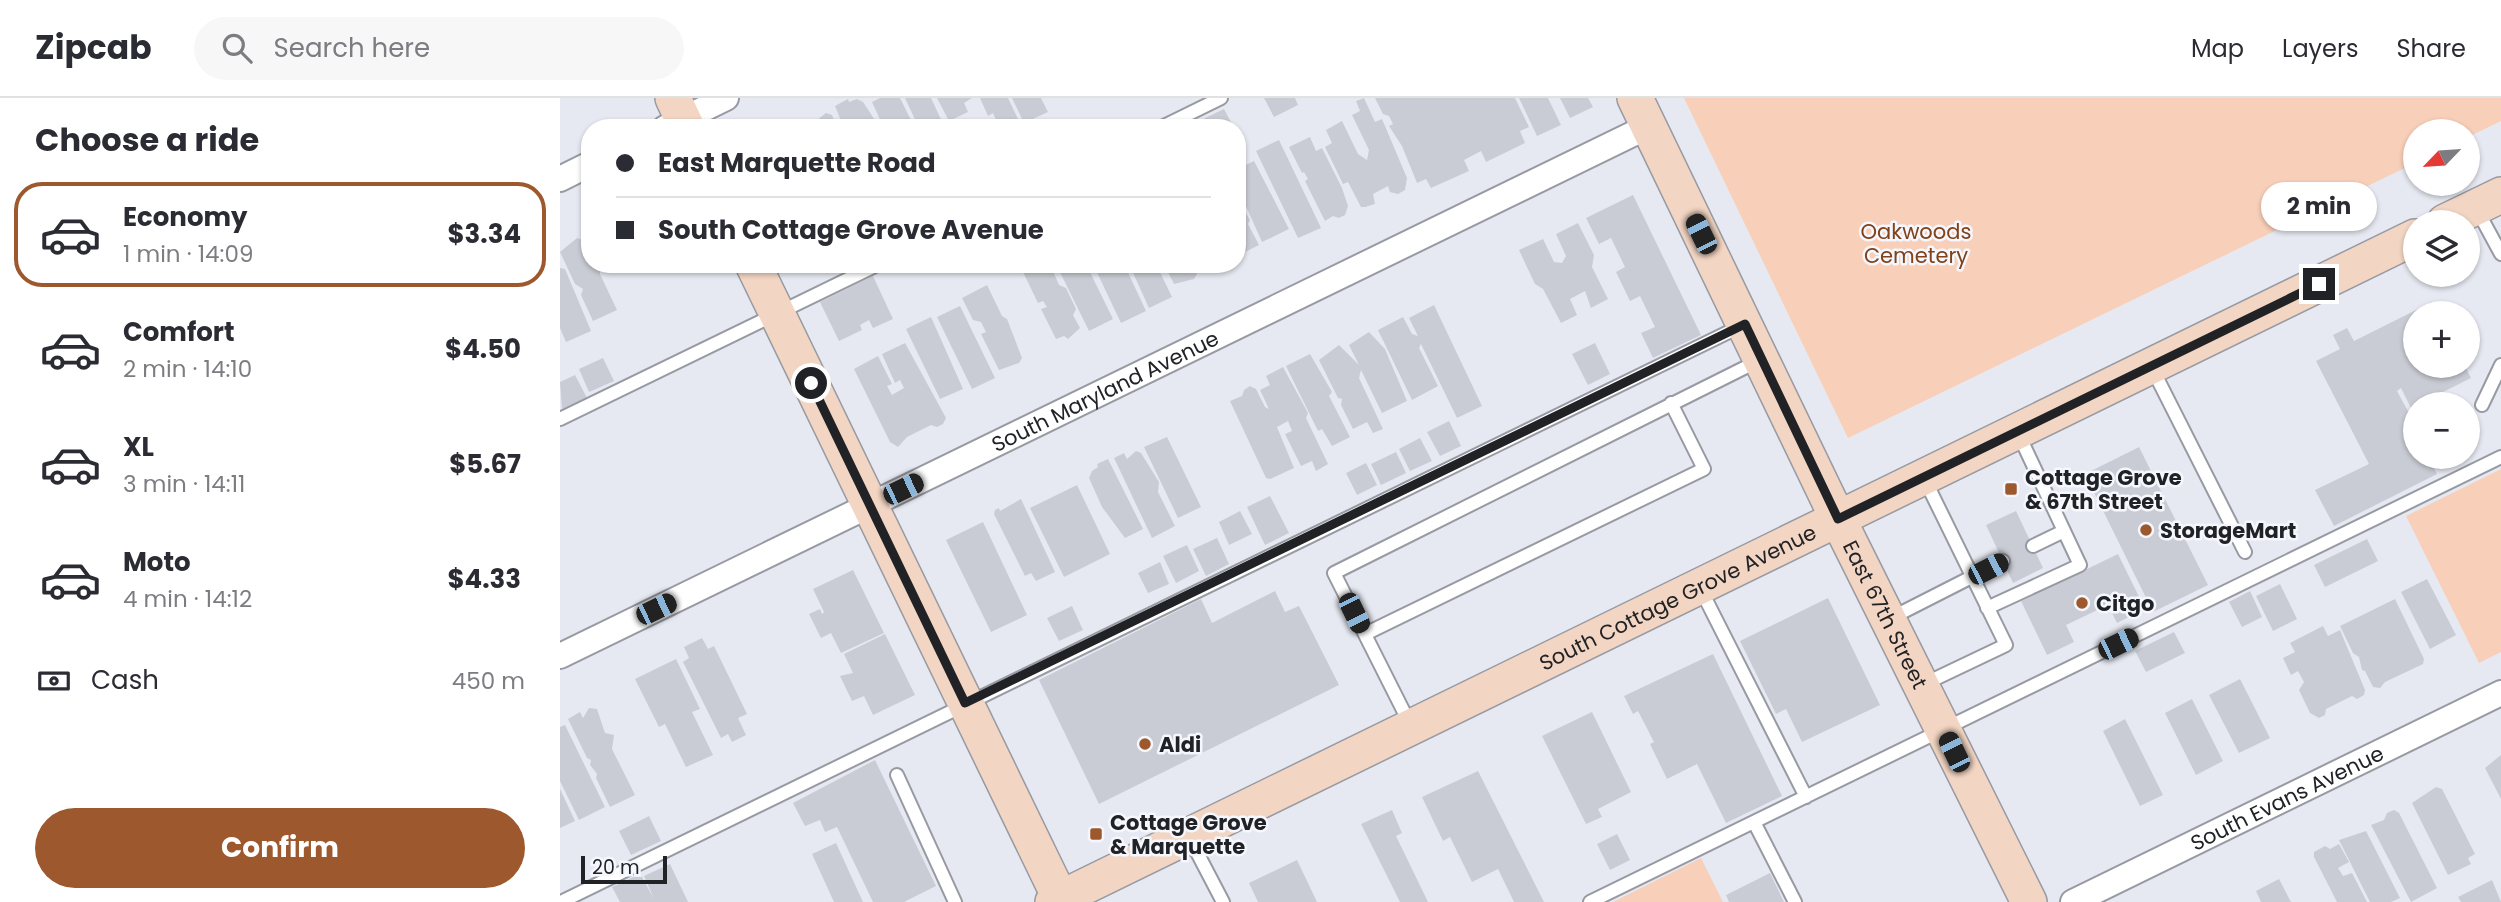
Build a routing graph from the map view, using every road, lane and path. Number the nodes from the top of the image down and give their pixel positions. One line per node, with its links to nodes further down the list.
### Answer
1 (726, 98): 4 (street)
2 (1221, 98): 5 (lane)
3 (1642, 112): 14 (street, East 67th Street); 24 (street, South Maryland Avenue)
4 (677, 118)
5 (1178, 119)
6 (581, 168): 7 (street)
7 (560, 179)
8 (2474, 208): 10 (lane)
9 (2403, 243): 17 (street, South Cottage Grove Avenue)
10 (2501, 254)
11 (757, 273): 13 (street)
12 (861, 273): 13 (lane)
13 (777, 314): 20 (lane); 24 (street)
14 (1745, 324): 15 (street, East 67th Street); 38 (lane)
15 (1762, 359): 18 (lane); 25 (street, East 67th Street)
16 (2501, 365): 19 (lane)
17 (2151, 366): 21 (street, South Cottage Grove Avenue); 28 (lane)
18 (1671, 403): 34 (lane); 34 (lane)
19 (2482, 405)
20 (560, 419)
21 (2017, 432): 23 (street, South Cottage Grove Avenue); 26 (lane)
22 (2501, 457): 40 (lane)
23 (1924, 477): 25 (street, South Cottage Grove Avenue); 30 (lane)
24 (870, 505): 35 (street, South Maryland Avenue); 38 (street)
25 (1838, 519): 31 (street, South Cottage Grove Avenue); 33 (street, East 67th Street)
26 (2064, 531): 27 (lane); 32 (lane)
27 (2032, 546)
28 (2245, 552)
29 (2003, 561): 30 (lane)
30 (1973, 576): 32 (lane); 33 (lane)
31 (1700, 586): 39 (street, South Cottage Grove Avenue); 42 (lane)
32 (1987, 608): 36 (lane)
33 (1888, 619): 36 (street, East 67th Street)
34 (1364, 634): 39 (lane)
35 (560, 656)
36 (1921, 685): 40 (street, East 67th Street)
37 (2501, 693): 52 (street, South Evans Avenue)
38 (965, 703): 45 (street); 46 (lane)
39 (1411, 728): 44 (street, South Cottage Grove Avenue)
40 (1943, 730): 42 (lane); 51 (street, East 67th Street)
41 (897, 775): 47 (lane)
42 (1806, 796): 43 (lane)
43 (1754, 822): 49 (lane); 50 (lane)
44 (1188, 835): 45 (street, South Cottage Grove Avenue); 48 (lane)
45 (1058, 901)
46 (561, 902)
47 (955, 902)
48 (1223, 902)
49 (1590, 902)
50 (1795, 902)
51 (2029, 902)
52 (2073, 902)

